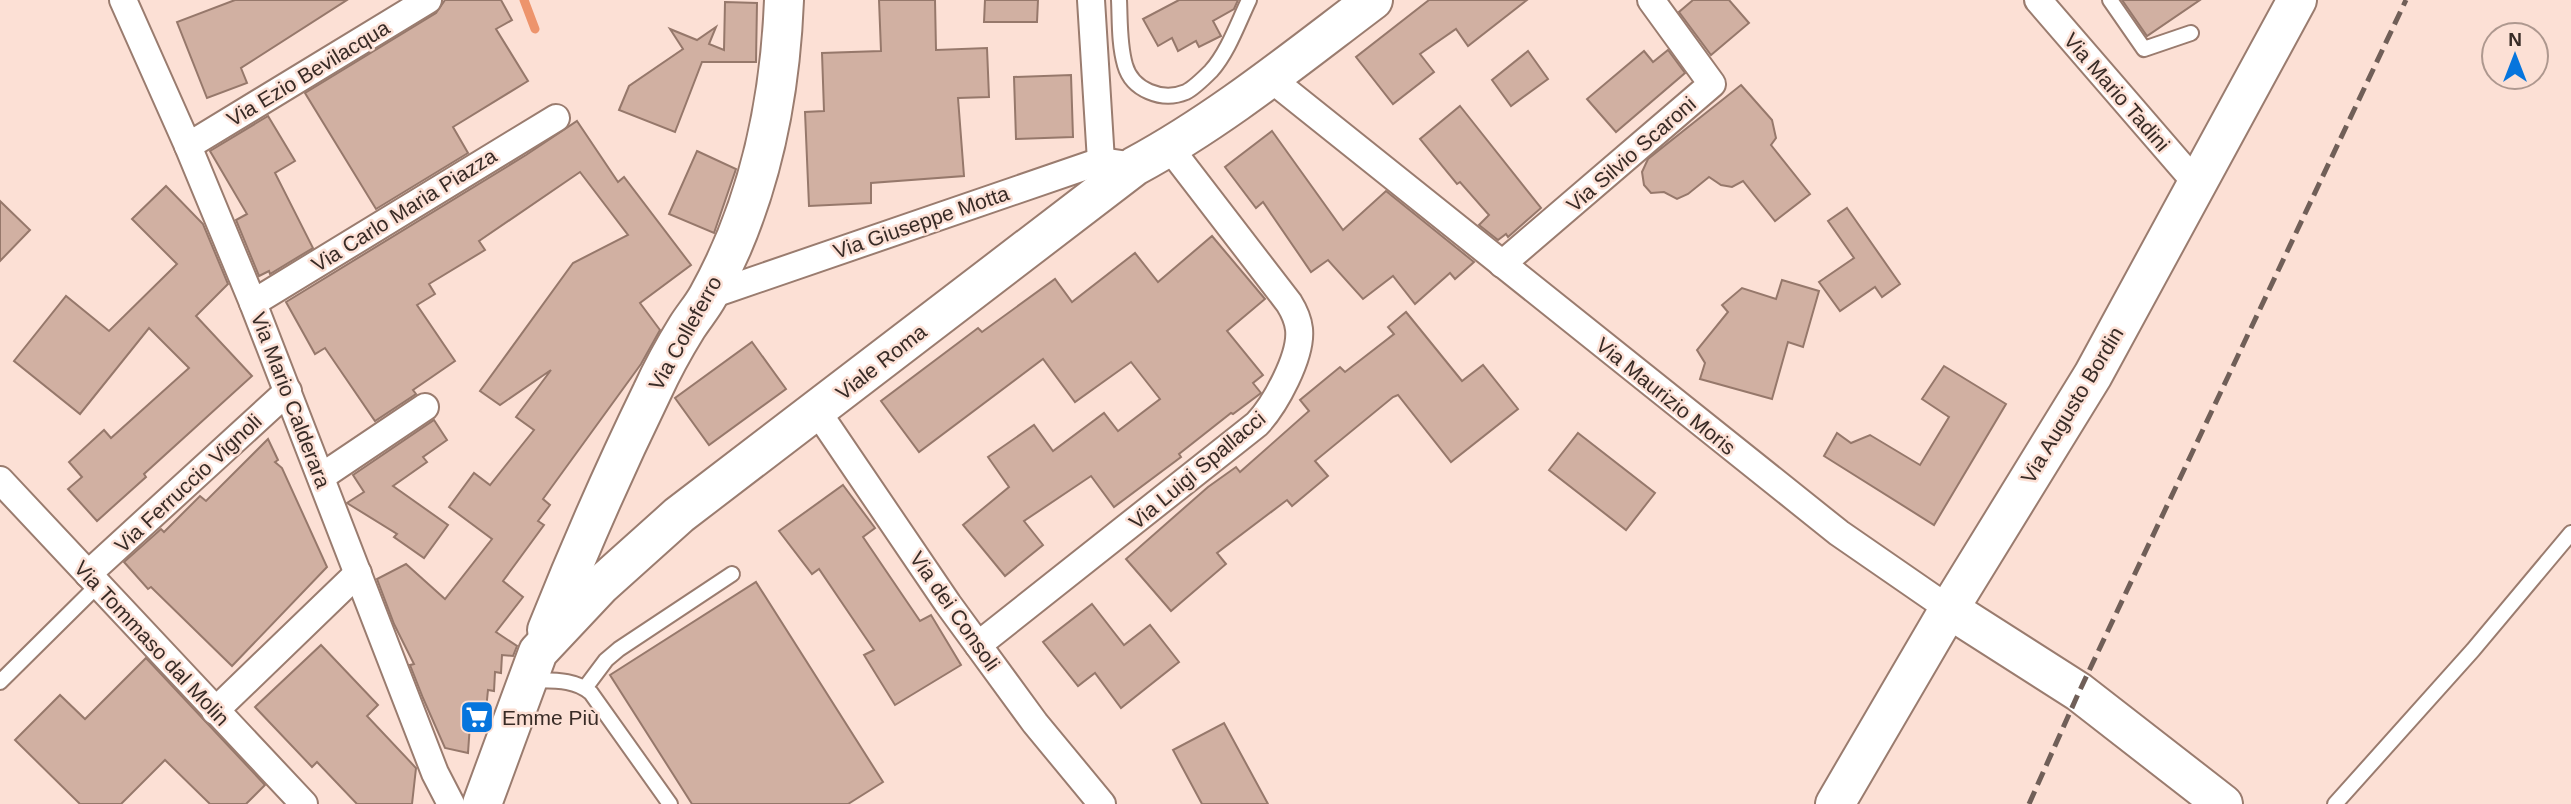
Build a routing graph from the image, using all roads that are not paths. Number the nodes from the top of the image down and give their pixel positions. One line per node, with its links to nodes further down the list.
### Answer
1 (122, 0): 15 (street, Via Mario Calderara)
2 (428, 0): 15 (street, Via Ezio Bevilacqua)
3 (785, 0): 20 (street, Via Colleferro)
4 (1091, 0): 17 (street)
5 (1119, 0): 6 (lane)
6 (1249, 0)
7 (1373, 0): 13 (street, Viale Roma)
8 (1651, 0): 19 (street, Via Silvio Scaroni)
9 (2038, 0): 18 (street, Via Mario Tadini)
10 (2110, 0): 12 (lane)
11 (2297, 0): 18 (street, Via Augusto Bordin)
12 (2190, 33)
13 (1270, 78): 16 (street, Viale Roma); 19 (street, Via Maurizio Moris)
14 (555, 117): 21 (street, Via Carlo Maria Piazza)
15 (188, 146): 21 (street, Via Mario Calderara)
16 (1169, 147): 17 (street, Viale Roma); 32 (street, Via Luigi Spallacci)
17 (1118, 164): 20 (street, Via Giuseppe Motta); 24 (street, Viale Roma)
18 (2197, 184): 31 (street, Via Augusto Bordin)
19 (1502, 264): 31 (street, Via Maurizio Moris)
20 (708, 296): 33 (street, Via Colleferro)
21 (253, 303): 22 (street, Via Mario Calderara)
22 (288, 391): 25 (street, Via Mario Calderara); 30 (street, Via Ferruccio Vignoli)
23 (425, 407): 25 (street)
24 (817, 411): 32 (street, Via dei Consoli); 33 (street, Viale Roma)
25 (321, 477): 28 (street, Via Mario Calderara)
26 (0, 480): 30 (street, Via Tommaso dal Molin)
27 (2571, 533): 44 (lane)
28 (358, 573): 36 (street); 38 (street, Via Mario Calderara)
29 (732, 574): 35 (lane)
30 (93, 580): 34 (lane); 36 (street, Via Tommaso dal Molin)
31 (1949, 609): 42 (street, Via Augusto Bordin); 43 (street, Via Maurizio Moris)
32 (978, 645): 41 (street, Via dei Consoli)
33 (533, 666): 35 (lane); 39 (street, Viale Roma)
34 (0, 682)
35 (585, 688): 40 (lane)
36 (215, 711): 37 (street, Via Tommaso dal Molin)
37 (304, 804)
38 (451, 804)
39 (482, 804)
40 (670, 804)
41 (1102, 804)
42 (1835, 804)
43 (2223, 804)
44 (2335, 804)

